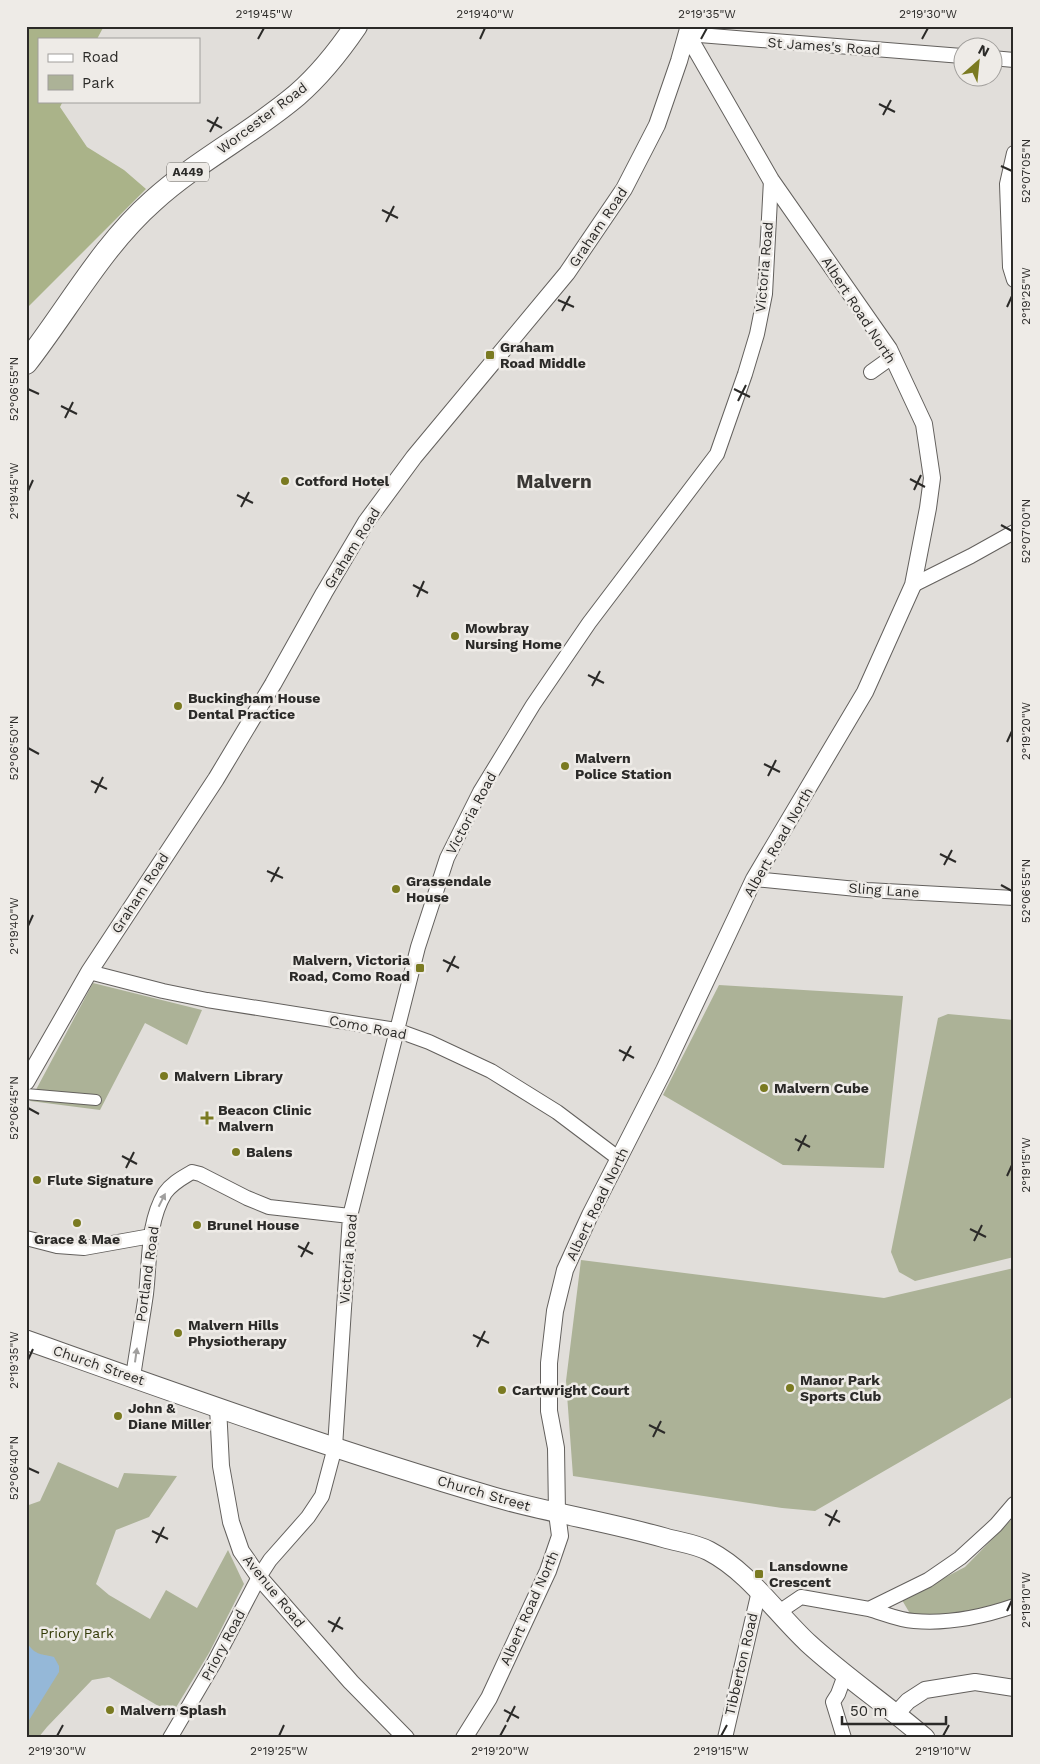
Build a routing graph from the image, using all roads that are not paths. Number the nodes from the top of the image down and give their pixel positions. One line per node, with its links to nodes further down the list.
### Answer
1 (356, 26): 8 (highway, Worcester Road / A449)
2 (687, 29): 3 (street, St James's Road); 5 (street, Albert Road North); 14 (street, Graham Road)
3 (952, 55)
4 (1014, 153): 6 (street)
5 (771, 180): 7 (street, Albert Road North); 15 (street, Victoria Road)
6 (1014, 280)
7 (892, 357): 9 (street); 11 (street, Albert Road North)
8 (26, 363)
9 (871, 372)
10 (1014, 532): 11 (street)
11 (913, 584): 12 (street, Albert Road North)
12 (754, 879): 13 (street, Sling Lane); 19 (street, Albert Road North)
13 (1014, 898)
14 (89, 972): 15 (street, Como Road); 16 (street, Graham Road)
15 (396, 1030): 19 (street, Como Road); 20 (street, Victoria Road)
16 (26, 1082)
17 (26, 1094): 18 (street)
18 (96, 1100)
19 (618, 1158): 28 (street, Albert Road North)
20 (350, 1216): 21 (street, Portland Road, one-way to 20); 26 (street, Victoria Road)
21 (151, 1236): 22 (street); 24 (street, Portland Road, one-way to 21)
22 (26, 1238)
23 (26, 1340): 24 (main road, Church Street)
24 (133, 1377): 25 (main road, Church Street)
25 (218, 1407): 26 (main road, Church Street); 29 (street, Avenue Road)
26 (335, 1446): 28 (main road, Church Street); 29 (street, Victoria Road)
27 (1014, 1504): 32 (street)
28 (556, 1513): 30 (main road, Church Street); 39 (street, Albert Road North)
29 (259, 1577): 37 (street, Priory Road); 38 (street, Avenue Road)
30 (759, 1591): 33 (main road, Church Street); 40 (street, Tibberton Road)
31 (1014, 1606): 32 (street)
32 (869, 1609): 33 (street)
33 (779, 1612): 34 (main road, Church Street)
34 (845, 1675): 36 (main road, Church Street); 41 (street)
35 (1014, 1688): 36 (street)
36 (897, 1714): 42 (main road, Church Street)
37 (170, 1738)
38 (406, 1738)
39 (464, 1738)
40 (725, 1738)
41 (844, 1738)
42 (925, 1738)

